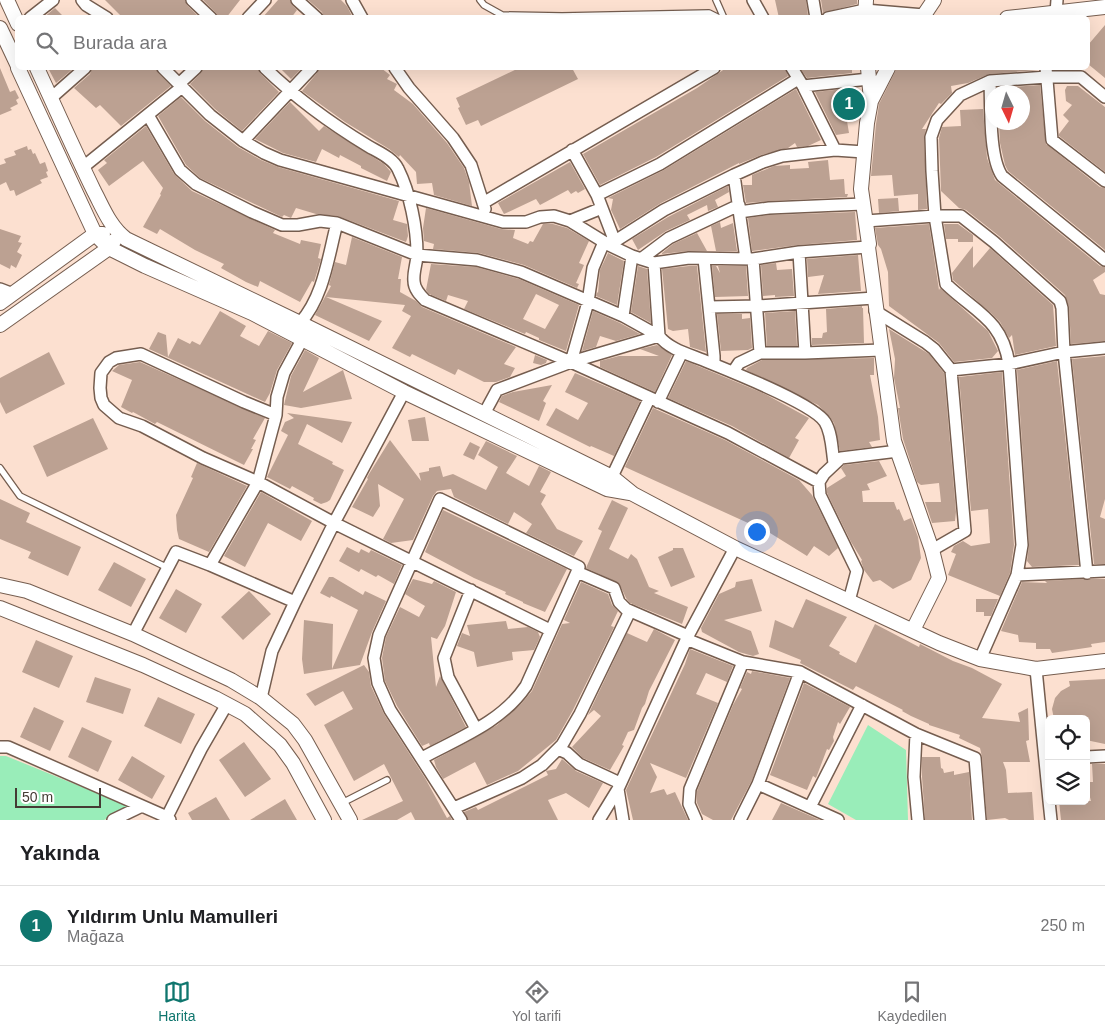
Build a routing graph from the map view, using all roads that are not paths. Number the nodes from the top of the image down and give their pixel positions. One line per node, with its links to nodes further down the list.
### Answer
1 (7, 0): 32 (street)
2 (53, 0): 16 (street)
3 (82, 0): 17 (street)
4 (265, 0): 19 (street)
5 (297, 0): 20 (street)
6 (352, 0): 21 (street)
7 (480, 0): 22 (lane)
8 (716, 0): 25 (lane)
9 (753, 0): 26 (street)
10 (813, 0): 27 (street)
11 (934, 0): 30 (street)
12 (197, 2): 18 (street)
13 (1056, 7): 14 (street); 31 (street)
14 (1105, 7)
15 (865, 9): 28 (street); 29 (street)
16 (34, 15)
17 (102, 15)
18 (208, 15)
19 (251, 15)
20 (314, 15)
21 (360, 15)
22 (502, 15)
23 (611, 15): 24 (lane)
24 (713, 15)
25 (723, 15)
26 (761, 15)
27 (816, 15)
28 (840, 15)
29 (912, 15)
30 (928, 15)
31 (1042, 15)
32 (15, 17)
33 (0, 28): 34 (street)
34 (15, 60)
35 (19, 70): 74 (street)
36 (38, 70): 53 (street)
37 (83, 70): 53 (street)
38 (165, 70): 50 (street)
39 (194, 70): 50 (street)
40 (267, 70): 51 (street)
41 (310, 70): 51 (street)
42 (396, 70): 65 (street)
43 (711, 70): 57 (street)
44 (793, 70): 49 (street)
45 (887, 70): 54 (street)
46 (1047, 72): 48 (street); 52 (street); 62 (street)
47 (869, 73): 49 (street); 54 (street)
48 (990, 82): 69 (street); 84 (street)
49 (801, 83): 58 (street); 63 (street)
50 (182, 88): 55 (street); 56 (street)
51 (289, 91): 56 (street); 64 (street)
52 (1105, 97)
53 (51, 98): 60 (street)
54 (872, 101): 59 (street)
55 (148, 116): 60 (street); 73 (street)
56 (243, 141): 64 (street)
57 (572, 150): 63 (street); 65 (street)
58 (835, 150): 59 (street); 61 (street)
59 (864, 152): 66 (street)
60 (82, 168): 75 (street)
61 (734, 175): 68 (street); 76 (street)
62 (1105, 180)
63 (597, 195): 67 (street)
64 (409, 196): 70 (street); 80 (street)
65 (483, 203): 70 (street)
66 (863, 204): 68 (street); 72 (street)
67 (602, 208): 71 (street); 76 (street)
68 (739, 208): 81 (street); 83 (street)
69 (935, 216): 72 (street); 101 (street); 106 (street)
70 (488, 217): 71 (street)
71 (570, 221): 76 (street)
72 (866, 221): 77 (street)
73 (337, 223): 80 (street); 94 (street)
74 (95, 234): 75 (street); 78 (street); 86 (street)
75 (118, 234): 78 (street); 94 (street)
76 (609, 243): 81 (street); 87 (street)
77 (868, 247): 79 (street); 90 (street)
78 (109, 248): 95 (street); 97 (street)
79 (799, 252): 83 (street); 88 (street)
80 (417, 255): 87 (street); 104 (street)
81 (637, 258): 85 (street); 93 (street)
82 (704, 259): 83 (street); 85 (street); 92 (street)
83 (750, 259): 91 (street)
84 (1105, 260)
85 (654, 263): 96 (street)
86 (7, 291): 89 (street)
87 (588, 302): 93 (street); 104 (street)
88 (801, 302): 90 (street); 91 (street); 103 (street)
89 (0, 303)
90 (875, 305): 99 (street); 107 (street)
91 (758, 306): 92 (street); 102 (street)
92 (709, 308): 105 (street)
93 (623, 316): 96 (street)
94 (300, 323): 111 (street)
95 (0, 325)
96 (659, 336): 100 (street); 104 (street)
97 (303, 338): 109 (street); 112 (street)
98 (1105, 348): 101 (street)
99 (881, 350): 103 (street); 113 (street)
100 (682, 352): 105 (street); 110 (street)
101 (1064, 352): 106 (street); 127 (street)
102 (760, 353): 103 (street); 108 (street)
103 (805, 353)
104 (571, 362): 110 (street); 111 (street)
105 (714, 364): 108 (street)
106 (1009, 364): 107 (street); 128 (street)
107 (951, 370): 121 (street)
108 (733, 372): 114 (street)
109 (404, 392): 117 (street); 119 (street)
110 (653, 401): 117 (street); 118 (street)
111 (484, 414): 117 (street)
112 (276, 415): 116 (street); 116 (street)
113 (898, 451): 114 (street); 121 (street)
114 (834, 464): 118 (street)
115 (0, 468): 124 (lane)
116 (258, 482): 119 (street); 123 (street)
117 (609, 482): 120 (street)
118 (819, 482): 131 (street)
119 (334, 523): 122 (street); 132 (street)
120 (735, 548): 131 (street); 138 (street)
121 (932, 550): 136 (street)
122 (412, 560): 126 (street); 130 (street); 153 (street)
123 (210, 565): 124 (street); 132 (street)
124 (168, 568): 137 (street)
125 (1105, 571): 127 (street)
126 (577, 572): 134 (street); 135 (street)
127 (1087, 573): 128 (street)
128 (1017, 574): 139 (street)
129 (0, 584): 137 (street)
130 (471, 590): 135 (street); 147 (street)
131 (849, 601): 136 (street)
132 (295, 602): 144 (street)
133 (0, 608): 145 (street)
134 (630, 611): 138 (street); 150 (street)
135 (550, 630): 147 (street)
136 (913, 630): 139 (street)
137 (133, 634): 144 (street)
138 (687, 638): 141 (street); 157 (street)
139 (980, 659): 142 (street)
140 (1105, 661): 142 (street)
141 (744, 662): 143 (street); 170 (street)
142 (1036, 669): 154 (street)
143 (800, 672): 146 (street); 156 (street)
144 (262, 698): 158 (street)
145 (227, 704): 163 (street); 165 (street)
146 (862, 704): 148 (street); 161 (street)
147 (476, 729): 153 (street)
148 (916, 734): 173 (street); 174 (street)
149 (0, 747): 160 (street)
150 (558, 749): 157 (street); 162 (street)
151 (1105, 756): 152 (street)
152 (1090, 757)
153 (422, 758): 162 (street)
154 (1047, 760)
155 (387, 780): 158 (lane)
156 (758, 784): 161 (street); 171 (street)
157 (619, 786): 168 (street); 169 (street)
158 (340, 803): 166 (street)
159 (1049, 805): 175 (street)
160 (142, 806): 163 (street); 164 (street)
161 (810, 807): 172 (street)
162 (454, 808): 167 (street)
163 (169, 819)
164 (114, 820)
165 (324, 820)
166 (350, 820)
167 (461, 820)
168 (600, 820)
169 (623, 820)
170 (696, 820)
171 (740, 820)
172 (838, 820)
173 (918, 820)
174 (980, 820)
175 (1051, 820)

